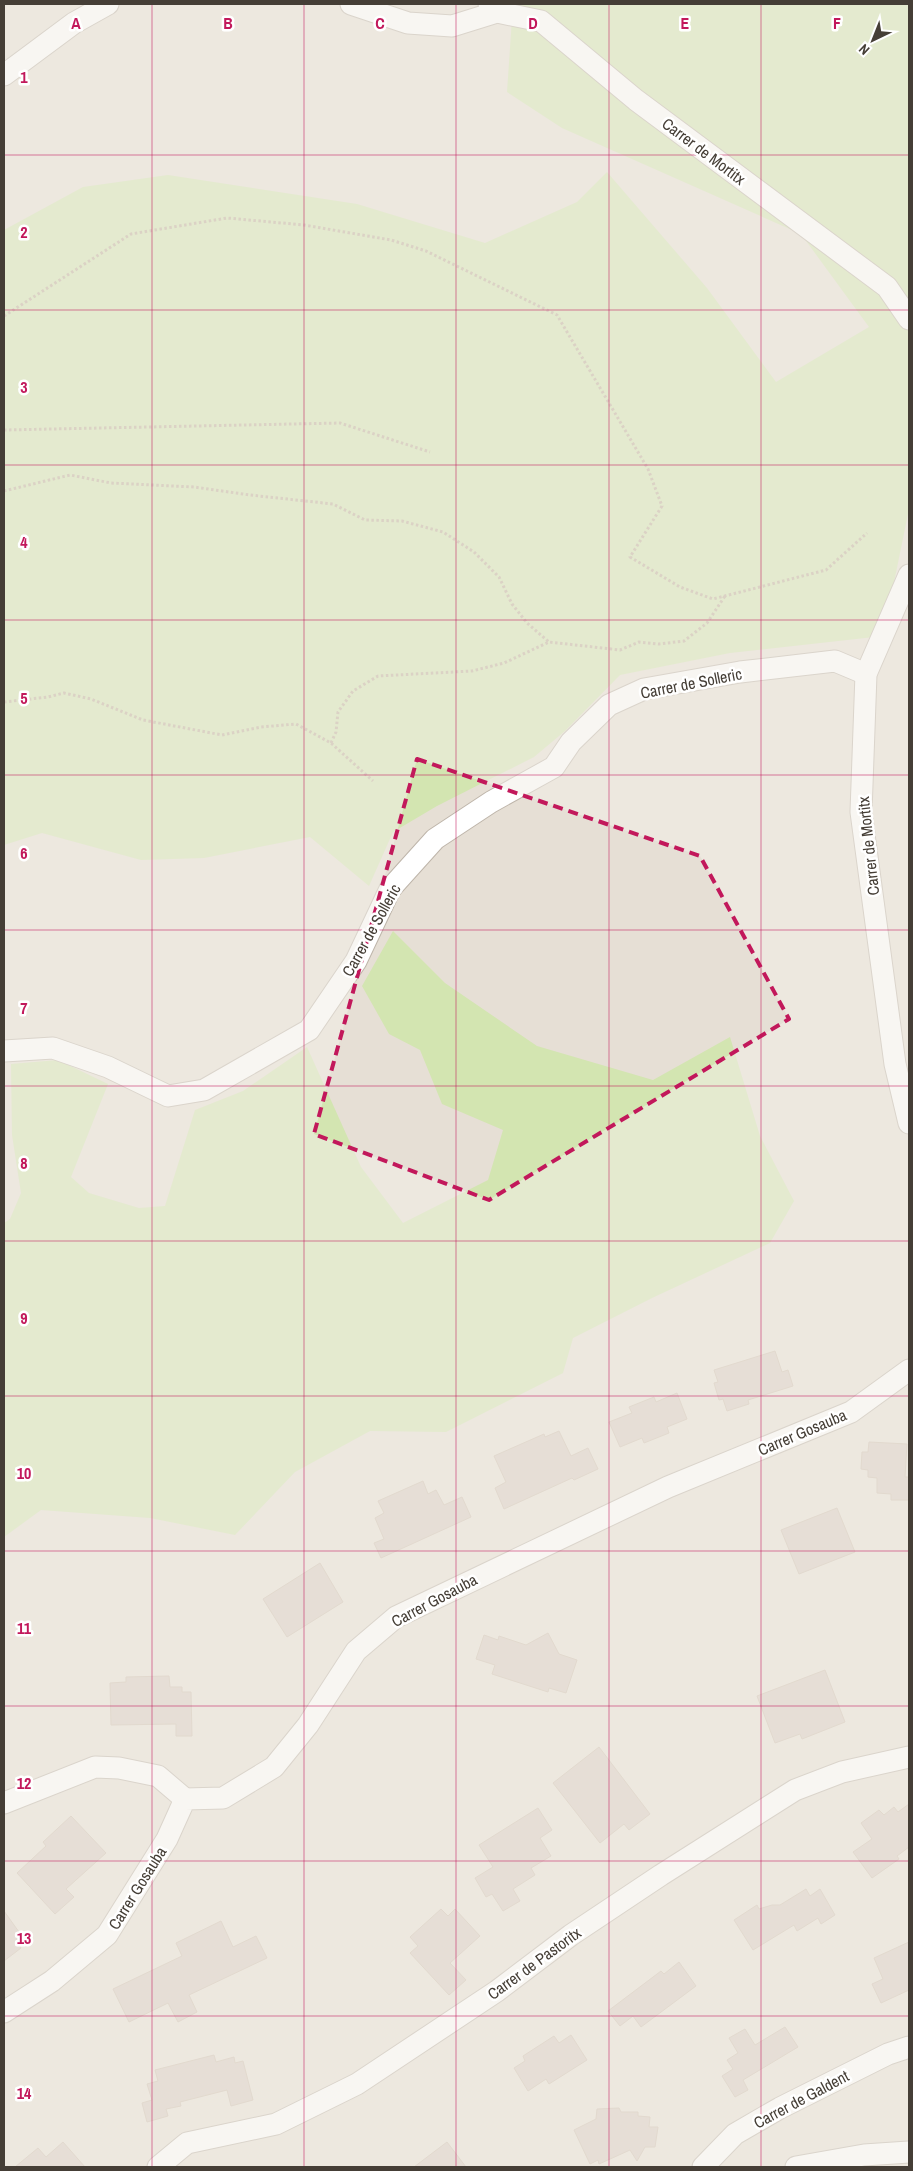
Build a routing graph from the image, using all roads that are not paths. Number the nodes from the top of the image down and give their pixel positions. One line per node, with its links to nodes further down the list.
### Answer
1 (108, 4): 4 (street)
2 (351, 4): 3 (street)
3 (493, 8): 5 (street, Carrer de Mortitx)
4 (4, 75)
5 (909, 319)
6 (909, 574): 7 (street, Carrer de Mortitx)
7 (866, 674): 8 (street, Carrer de Solleric); 9 (street, Carrer de Mortitx)
8 (4, 1051)
9 (909, 1123)
10 (909, 1370): 12 (street, Carrer Gosauba)
11 (909, 1757): 17 (street, Carrer de Pastoritx)
12 (185, 1799): 13 (street); 14 (street, Carrer Gosauba)
13 (4, 1803)
14 (4, 2012)
15 (909, 2047): 18 (street, Carrer de Galdent)
16 (909, 2152): 19 (street)
17 (158, 2167)
18 (704, 2167)
19 (796, 2167)

